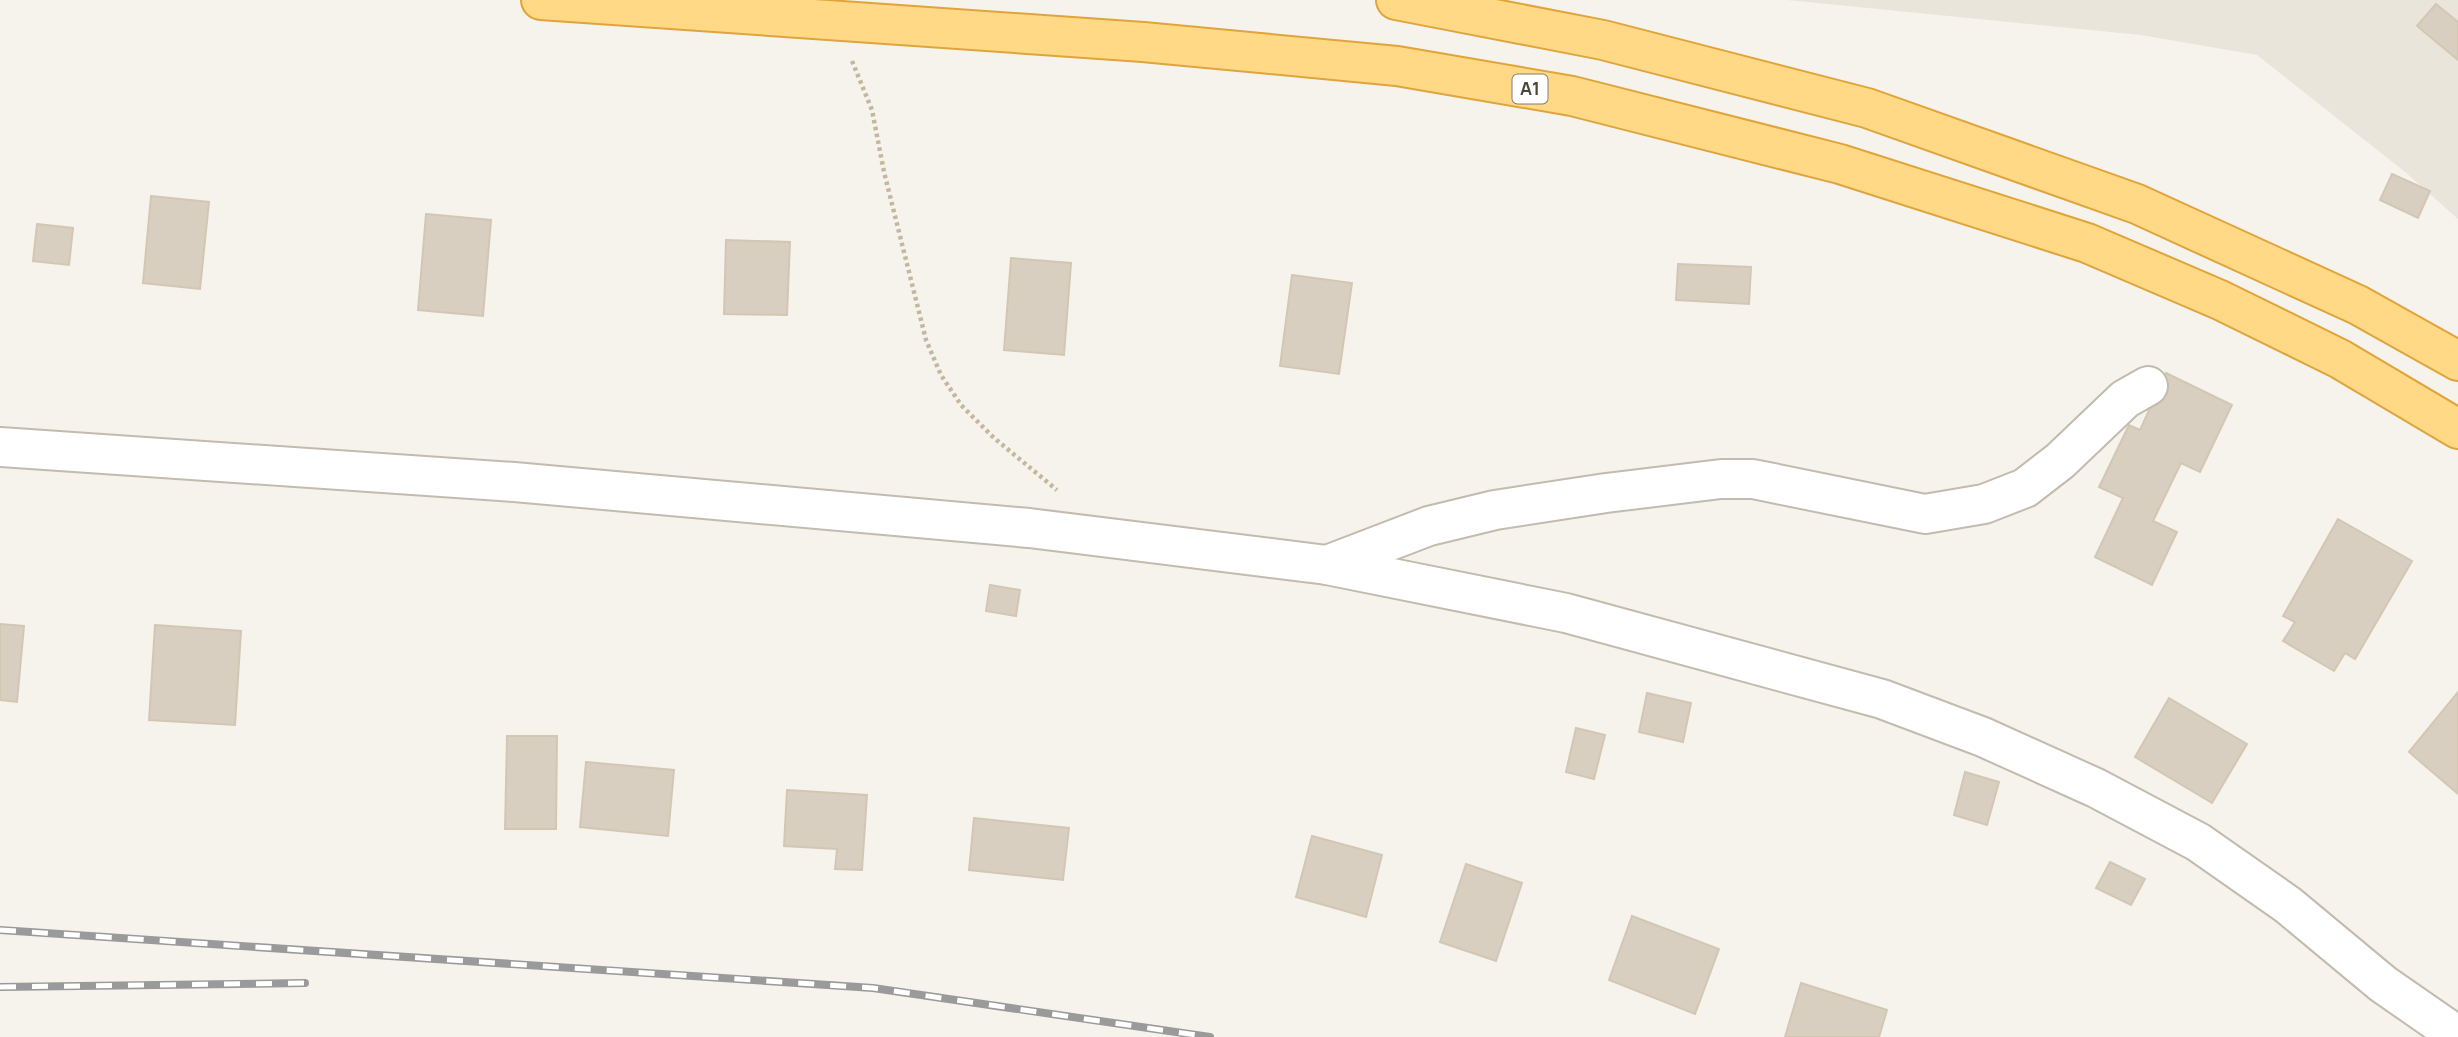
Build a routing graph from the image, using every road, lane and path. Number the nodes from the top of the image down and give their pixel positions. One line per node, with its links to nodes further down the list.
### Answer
1 (541, 0): 3 (highway, A1)
2 (1396, 0): 4 (highway)
3 (834, 22): 6 (highway, A1); 8 (path)
4 (2458, 362)
5 (2148, 386): 9 (street)
6 (2458, 429)
7 (0, 447): 9 (street)
8 (1058, 491)
9 (1327, 565): 10 (street)
10 (2458, 1036)

